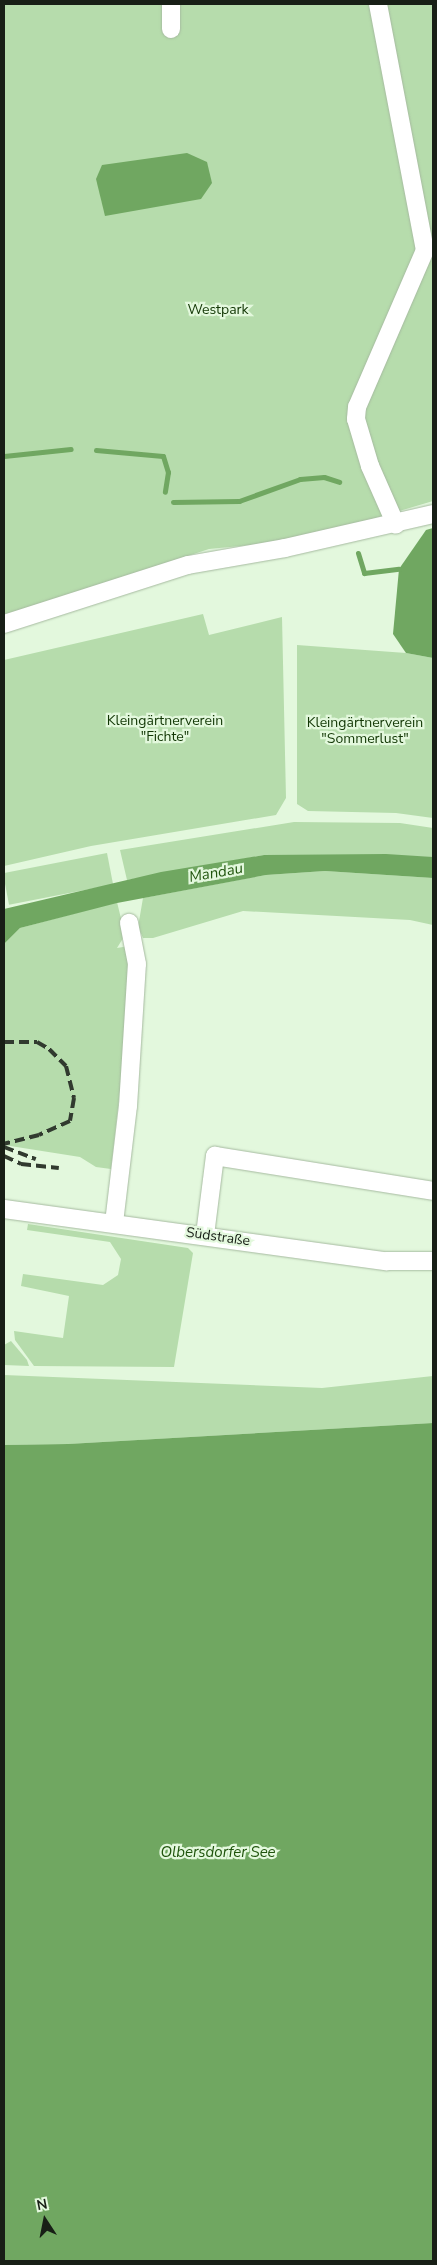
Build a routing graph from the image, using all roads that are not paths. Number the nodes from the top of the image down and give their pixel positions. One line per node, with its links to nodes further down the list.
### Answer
1 (171, 4): 3 (street)
2 (378, 4): 5 (street)
3 (170, 29)
4 (433, 514): 5 (street)
5 (396, 525): 6 (street)
6 (4, 624)
7 (129, 923): 10 (street)
8 (433, 1190): 11 (street)
9 (4, 1209): 10 (street, Südstraße)
10 (114, 1223): 11 (street, Südstraße)
11 (205, 1235): 12 (street, Südstraße)
12 (433, 1262)

